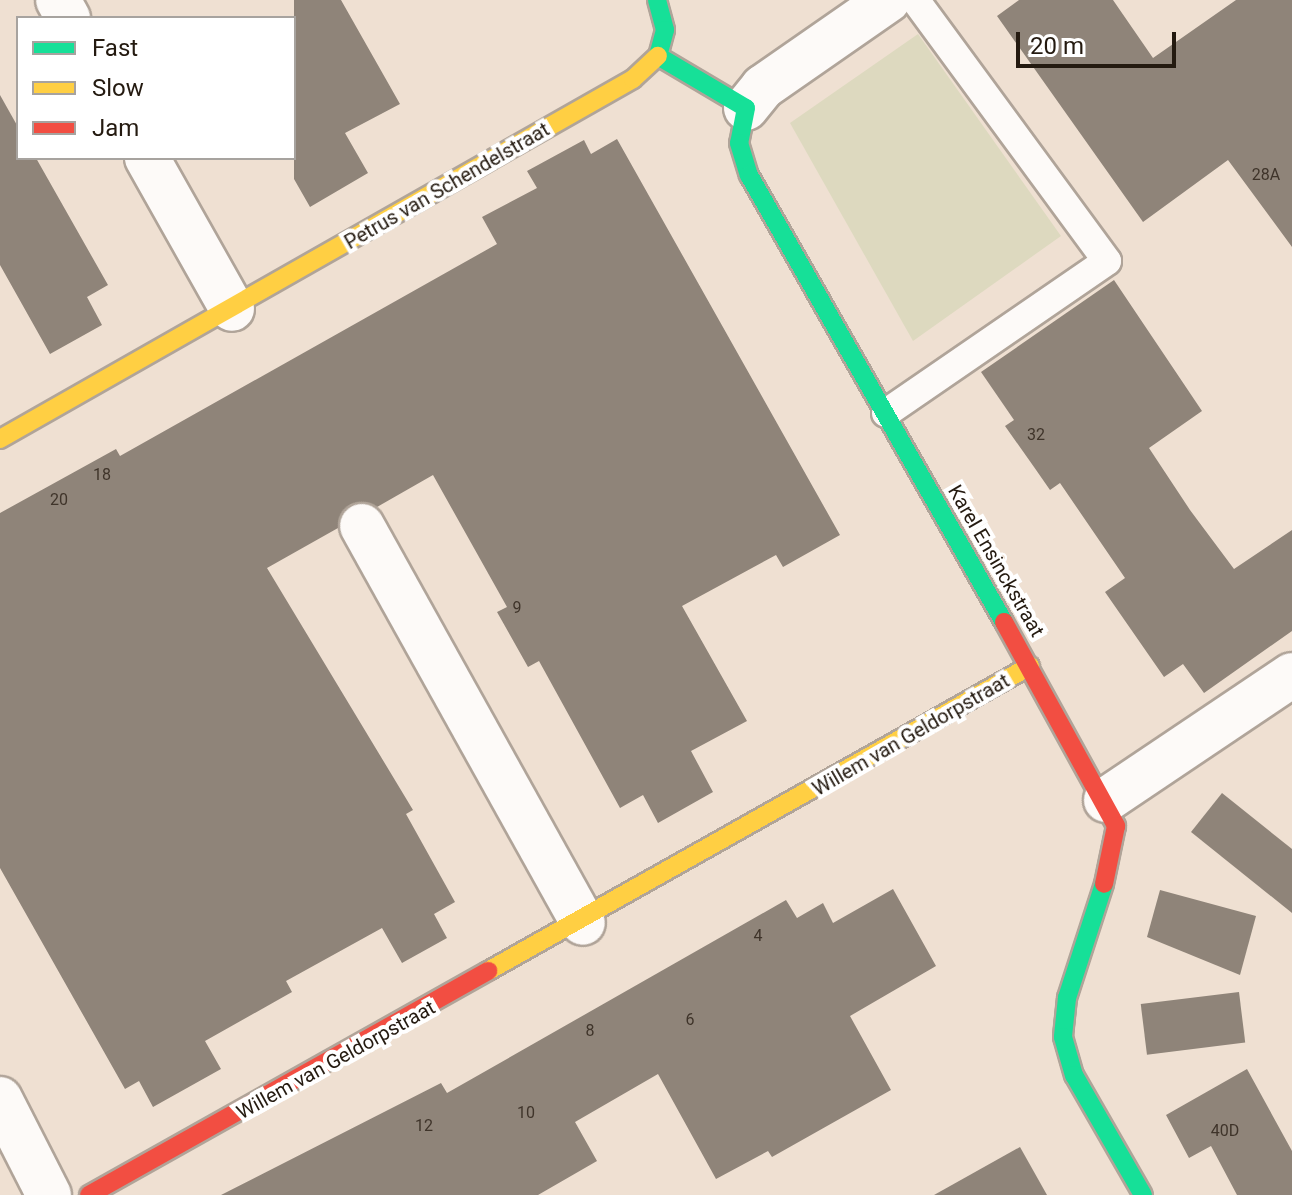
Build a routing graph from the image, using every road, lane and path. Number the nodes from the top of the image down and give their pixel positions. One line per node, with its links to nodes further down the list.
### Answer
1 (657, 0): 4 (street)
2 (888, 0): 5 (street)
3 (915, 0): 8 (lane)
4 (658, 56): 5 (street); 7 (street, Petrus van Schendelstraat)
5 (746, 108): 8 (street, Karel Ensinckstraat)
6 (148, 160): 7 (street)
7 (232, 309): 9 (street, Petrus van Schendelstraat)
8 (886, 413): 11 (street, Karel Ensinckstraat)
9 (0, 439)
10 (362, 526): 14 (street)
11 (1030, 666): 13 (street, Karel Ensinckstraat); 14 (street, Willem van Geldorpstraat)
12 (1292, 675): 13 (street)
13 (1106, 800): 18 (street, Karel Ensinckstraat)
14 (583, 923): 17 (street, Willem van Geldorpstraat)
15 (0, 1099): 16 (street)
16 (49, 1195)
17 (89, 1195)
18 (1143, 1195)

